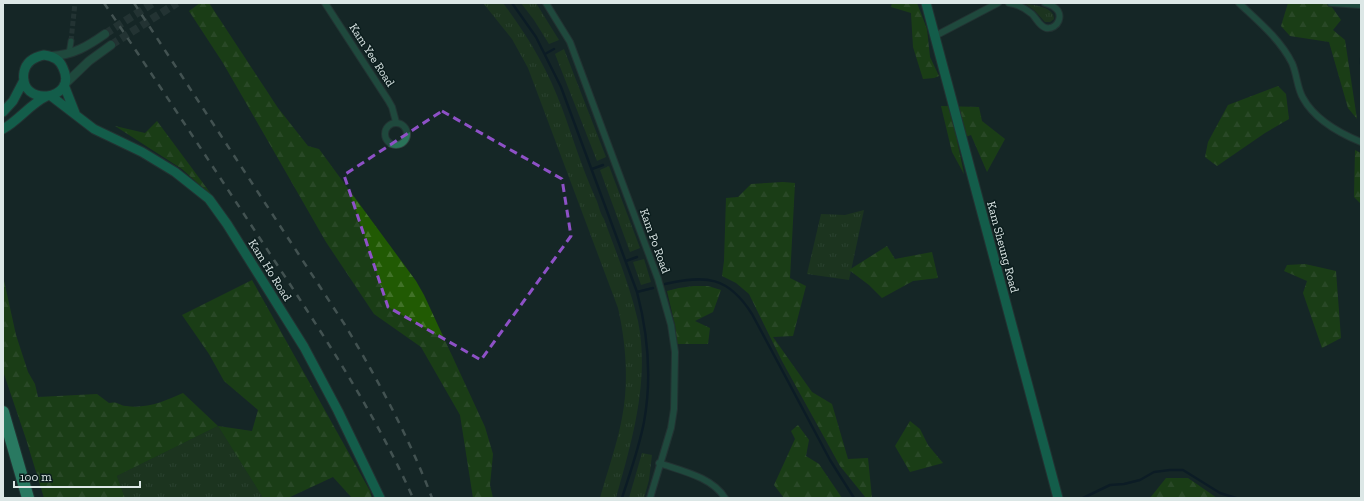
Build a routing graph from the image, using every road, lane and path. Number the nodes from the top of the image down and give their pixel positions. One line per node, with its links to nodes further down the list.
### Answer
1 (325, 3): 23 (street, Kam Yee Road)
2 (546, 3): 27 (street, Kam Po Road)
3 (926, 3): 13 (main road, Kam Sheung Road)
4 (1002, 3): 9 (street)
5 (1010, 3): 6 (street)
6 (1045, 3)
7 (1239, 3): 25 (street)
8 (1331, 3): 10 (street)
9 (995, 4): 13 (street)
10 (1338, 4): 11 (street)
11 (1361, 5)
12 (105, 34): 16 (street)
13 (935, 36): 32 (main road, Kam Sheung Road)
14 (71, 40): 16 (street)
15 (112, 45): 19 (street)
16 (69, 54): 17 (street)
17 (52, 56): 18 (main road); 19 (main road)
18 (24, 80): 20 (main road); 21 (main road)
19 (65, 84): 20 (main road); 22 (main road)
20 (49, 96): 22 (main road, Kam Ho Road); 24 (main road)
21 (3, 112)
22 (75, 114): 29 (main road, Kam Ho Road)
23 (396, 122)
24 (3, 129)
25 (1361, 142)
26 (3, 412): 28 (highway)
27 (659, 464): 30 (street, Kam Po Road); 31 (street)
28 (28, 498)
29 (380, 498)
30 (650, 498)
31 (725, 498)
32 (1058, 498)

